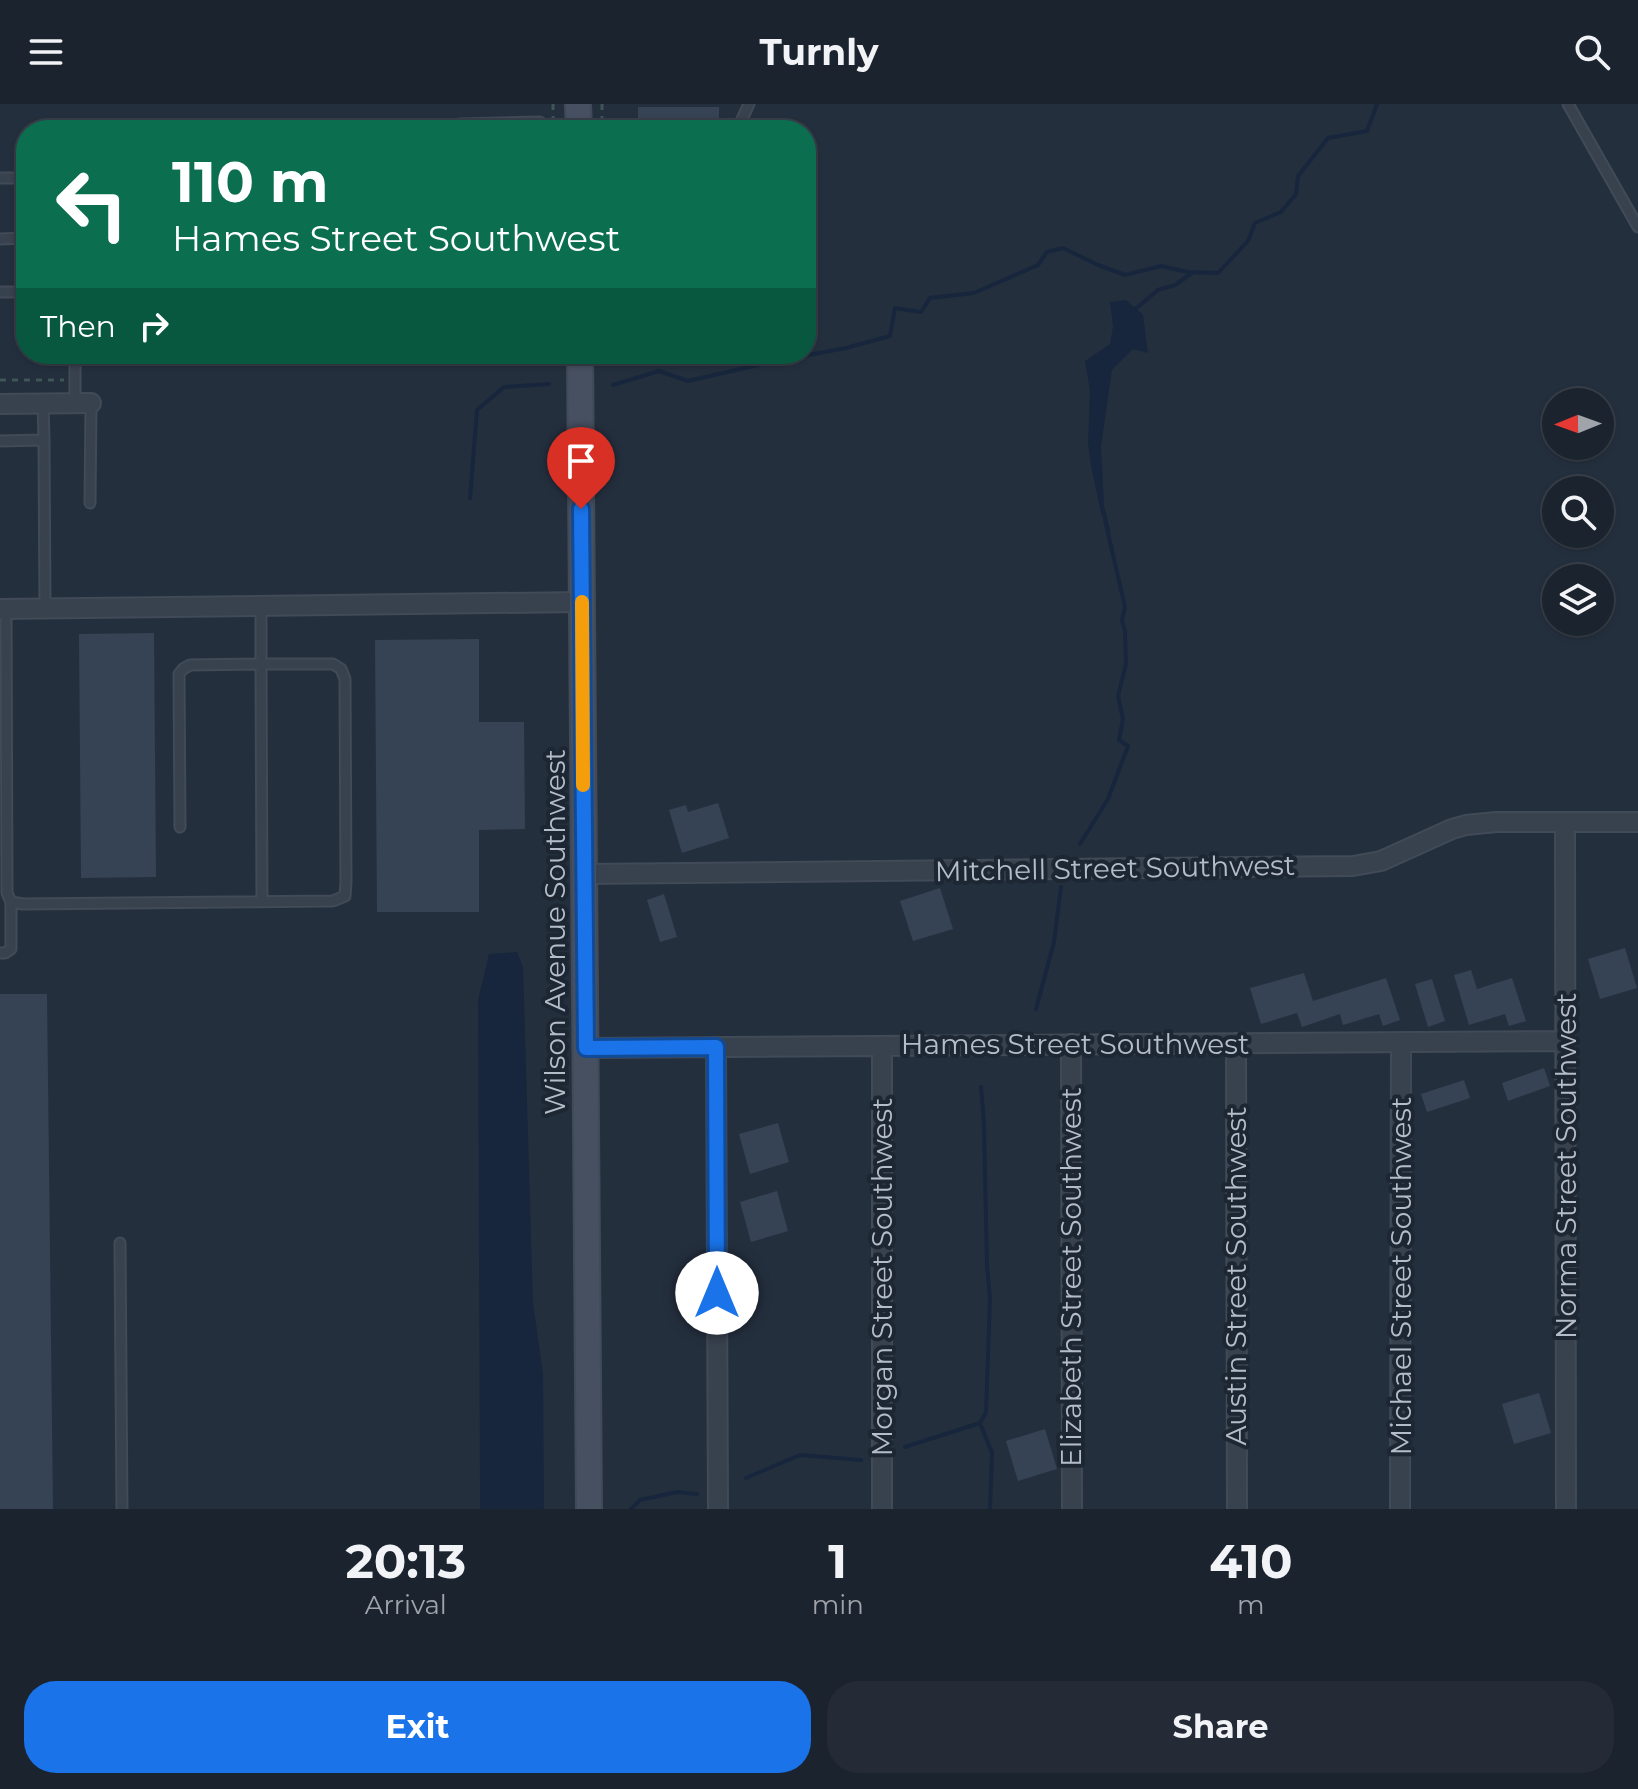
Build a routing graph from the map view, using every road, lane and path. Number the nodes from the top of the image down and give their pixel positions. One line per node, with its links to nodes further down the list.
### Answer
1 (1568, 104): 2 (lane)
2 (1638, 227)
3 (75, 364): 6 (lane)
4 (580, 364): 13 (street, Wilson Avenue Southwest)
5 (0, 380): 6 (path)
6 (75, 380): 8 (lane)
7 (43, 403): 8 (street); 9 (street); 10 (lane)
8 (83, 403): 12 (lane)
9 (0, 404)
10 (44, 440): 11 (lane); 15 (lane)
11 (0, 441)
12 (90, 503)
13 (582, 602): 14 (street); 21 (street, Wilson Avenue Southwest)
14 (261, 605): 15 (street); 17 (lane)
15 (45, 608): 16 (street)
16 (3, 609): 22 (lane)
17 (261, 664): 20 (lane); 23 (lane); 23 (lane)
18 (1565, 822): 19 (street, Mitchell Street Southwest); 21 (street, Mitchell Street Southwest); 25 (street, Norma Street Southwest)
19 (1638, 822)
20 (180, 827)
21 (584, 874): 31 (street, Wilson Avenue Southwest)
22 (11, 902): 23 (lane); 24 (lane)
23 (262, 902)
24 (0, 953)
25 (1565, 1041): 26 (street, Hames Street Southwest); 40 (street, Norma Street Southwest)
26 (1401, 1042): 27 (street, Hames Street Southwest); 39 (street, Michael Street Southwest)
27 (1236, 1043): 28 (street, Hames Street Southwest); 38 (street, Austin Street Southwest)
28 (1071, 1044): 29 (street, Hames Street Southwest); 37 (street, Elizabeth Street Southwest)
29 (882, 1046): 30 (street, Hames Street Southwest); 36 (street, Morgan Street Southwest)
30 (716, 1047): 31 (street, Hames Street Southwest); 35 (street)
31 (586, 1048): 34 (street, Wilson Avenue Southwest)
32 (120, 1243): 33 (lane)
33 (122, 1509)
34 (589, 1509)
35 (718, 1509)
36 (882, 1509)
37 (1072, 1509)
38 (1237, 1509)
39 (1400, 1509)
40 (1566, 1509)

